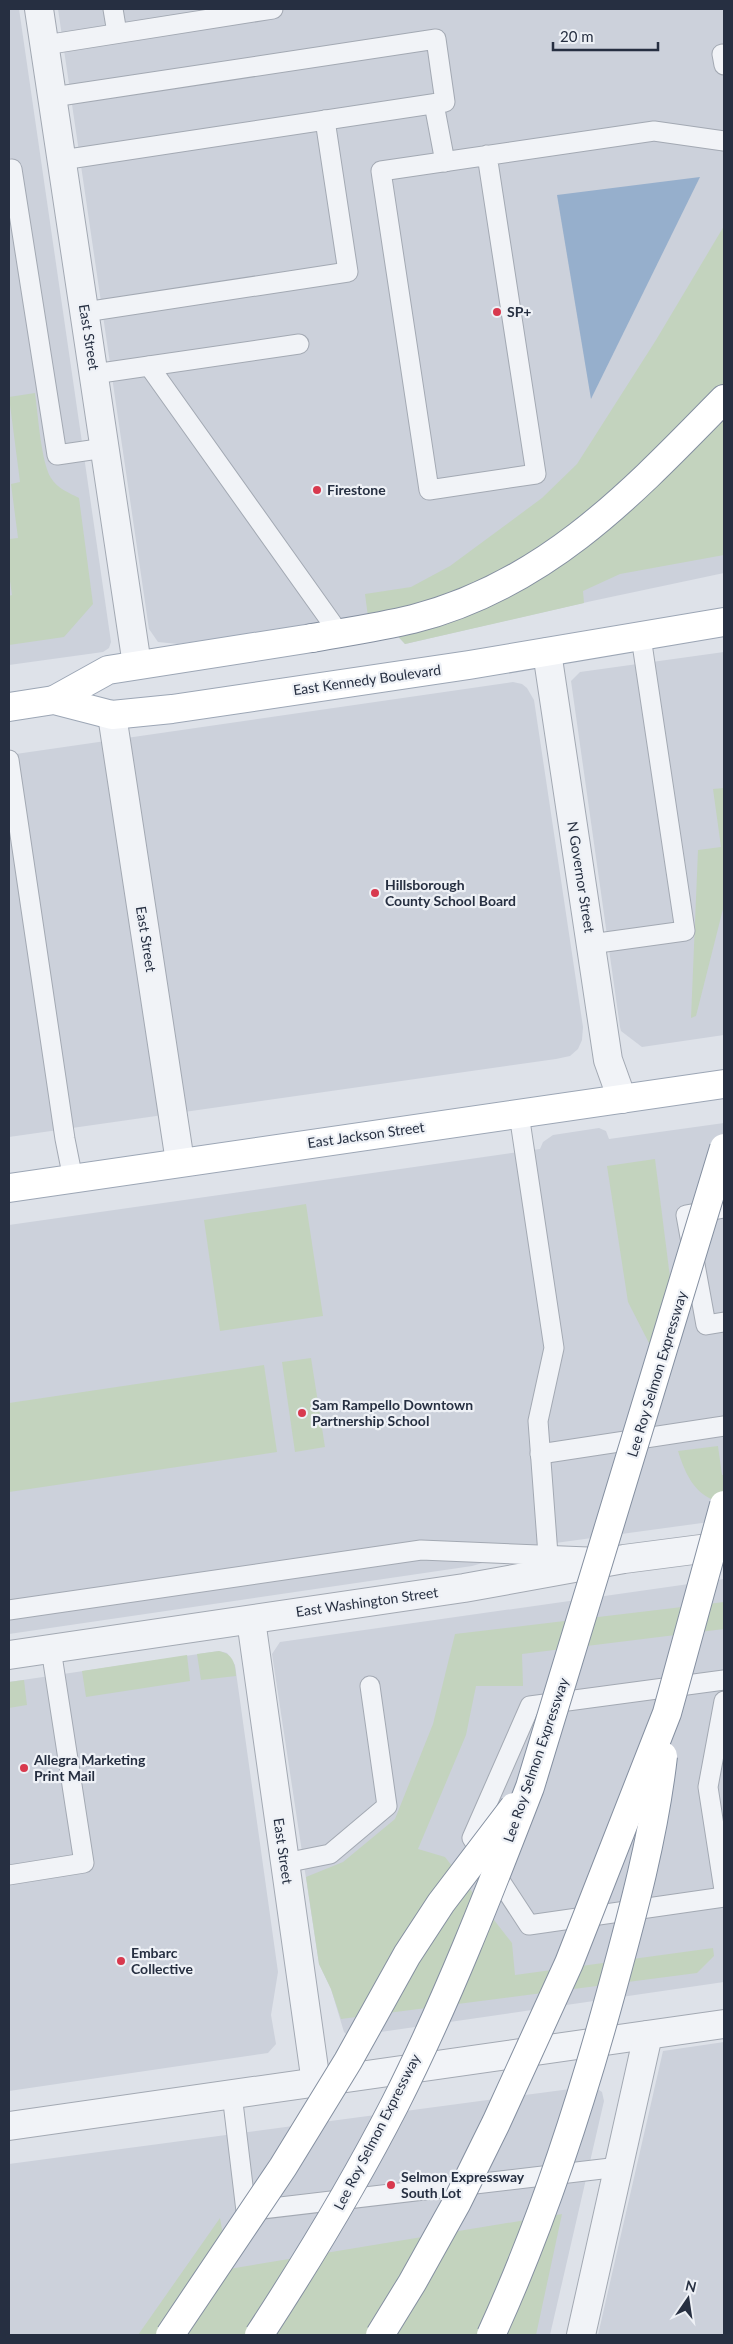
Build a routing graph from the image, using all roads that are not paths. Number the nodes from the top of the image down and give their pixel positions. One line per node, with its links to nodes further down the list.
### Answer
1 (39, 9): 5 (street, East Street)
2 (113, 9): 4 (lane)
3 (273, 9): 4 (lane)
4 (117, 33): 5 (lane)
5 (45, 45): 6 (street, East Street)
6 (53, 97): 7 (lane); 11 (street, East Street)
7 (434, 104): 8 (lane); 12 (lane)
8 (325, 120): 11 (lane); 14 (lane)
9 (724, 140): 10 (lane)
10 (487, 155): 12 (lane); 12 (lane)
11 (62, 160): 14 (street, East Street)
12 (445, 162)
13 (12, 168): 19 (lane)
14 (85, 312): 17 (street, East Street)
15 (299, 344): 16 (lane)
16 (149, 366): 17 (lane); 21 (lane)
17 (94, 374): 19 (street, East Street)
18 (724, 399): 21 (main road)
19 (105, 448): 24 (street, East Street)
20 (724, 622): 22 (main road, East Kennedy Boulevard)
21 (339, 633): 24 (main road)
22 (642, 637): 23 (main road, East Kennedy Boulevard); 29 (lane)
23 (547, 652): 27 (main road, East Kennedy Boulevard); 29 (street, N Governor Street)
24 (137, 665): 25 (main road)
25 (54, 700): 26 (main road, East Kennedy Boulevard); 27 (main road, East Kennedy Boulevard)
26 (9, 707)
27 (112, 715): 34 (street, East Street)
28 (9, 760): 35 (lane)
29 (591, 944): 31 (street, N Governor Street)
30 (724, 1084): 31 (main road, East Jackson Street)
31 (622, 1099): 32 (main road, East Jackson Street)
32 (519, 1114): 34 (main road, East Jackson Street); 40 (lane)
33 (724, 1148): 52 (main road, Lee Roy Selmon Expressway, bridge)
34 (180, 1162): 35 (main road, East Jackson Street)
35 (73, 1179): 36 (main road, East Jackson Street)
36 (9, 1188)
37 (724, 1208): 38 (lane)
38 (724, 1322)
39 (724, 1426): 40 (lane)
40 (540, 1454): 43 (lane)
41 (724, 1506): 51 (main road, bridge)
42 (724, 1546): 43 (street, East Washington Street)
43 (549, 1564): 44 (lane); 45 (street, East Washington Street)
44 (9, 1610)
45 (251, 1620): 46 (street, East Washington Street); 53 (street, East Street)
46 (50, 1649): 47 (street, East Washington Street); 54 (lane)
47 (9, 1655)
48 (724, 1680): 56 (lane)
49 (370, 1686): 53 (lane)
50 (724, 1701): 55 (lane)
51 (667, 1713): 65 (main road, bridge); 66 (main road, bridge)
52 (530, 1787): 63 (main road, bridge); 64 (main road, Lee Roy Selmon Expressway, bridge)
53 (285, 1862): 59 (street, East Street)
54 (9, 1875)
55 (724, 1890)
56 (724, 1897)
57 (724, 2024): 58 (street)
58 (648, 2035): 59 (street); 62 (street)
59 (316, 2083): 60 (street)
60 (232, 2094): 61 (street); 62 (lane)
61 (9, 2126)
62 (620, 2167): 67 (street)
63 (170, 2335)
64 (259, 2335)
65 (380, 2335)
66 (491, 2335)
67 (580, 2335)

